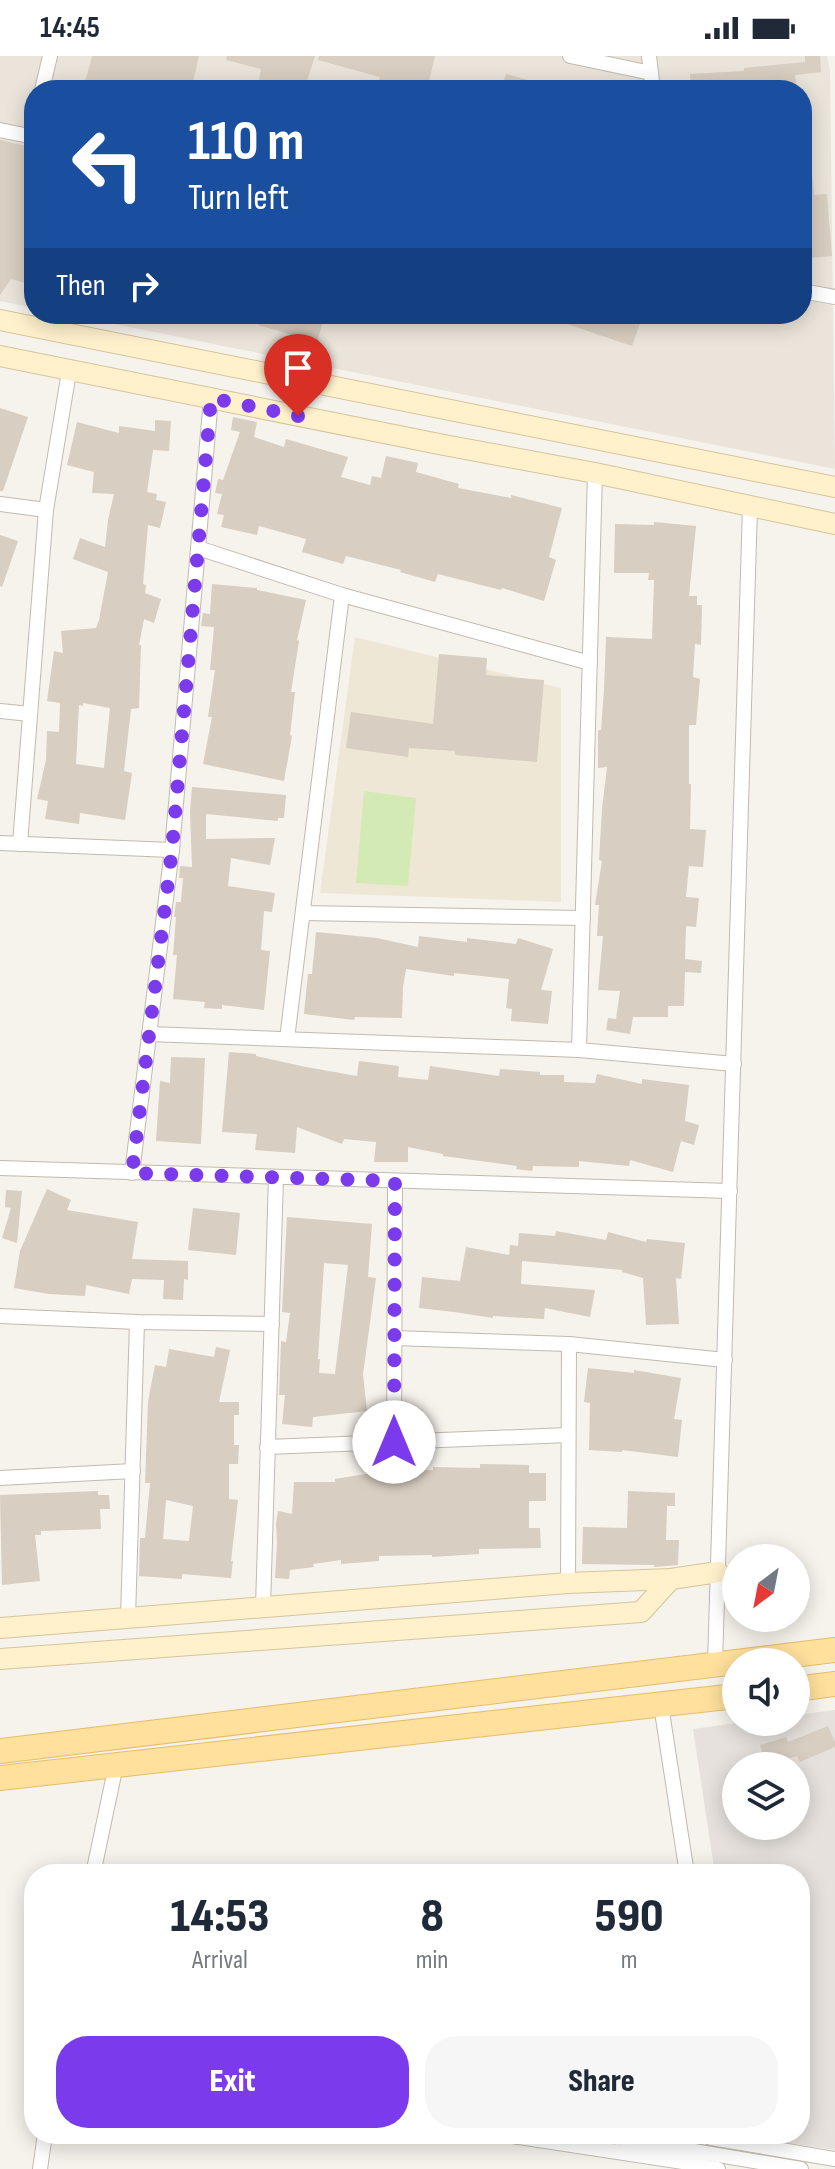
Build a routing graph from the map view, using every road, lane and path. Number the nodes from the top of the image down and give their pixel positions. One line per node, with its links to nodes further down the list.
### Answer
1 (50, 56): 5 (street)
2 (570, 56): 4 (street)
3 (649, 56): 4 (street)
4 (651, 73): 6 (street)
5 (44, 80)
6 (652, 80)
7 (0, 130): 8 (street)
8 (24, 133)
9 (812, 293): 10 (street)
10 (835, 297)
11 (0, 320): 16 (street)
12 (0, 356): 13 (street)
13 (69, 372): 14 (street); 19 (street)
14 (211, 398): 15 (street); 21 (street)
15 (595, 473): 18 (street); 23 (street)
16 (835, 487)
17 (0, 504): 19 (street)
18 (750, 507): 20 (street); 34 (street)
19 (46, 510): 25 (street)
20 (835, 524)
21 (198, 548): 22 (street); 28 (street)
22 (342, 595): 23 (street); 29 (street)
23 (590, 663): 30 (street)
24 (0, 711): 25 (street)
25 (30, 714): 27 (street)
26 (0, 843): 27 (street)
27 (20, 844): 28 (street)
28 (172, 850): 31 (street)
29 (303, 913): 30 (street); 32 (street)
30 (583, 918): 33 (street)
31 (149, 1034): 32 (street); 36 (street)
32 (287, 1039): 33 (street)
33 (579, 1050): 34 (street)
34 (734, 1064): 39 (street)
35 (0, 1168): 36 (street)
36 (132, 1173): 37 (street)
37 (276, 1177): 38 (street); 42 (street)
38 (395, 1181): 39 (street); 43 (street)
39 (730, 1191): 45 (street)
40 (0, 1316): 41 (street)
41 (137, 1322): 42 (street); 49 (street)
42 (272, 1324): 48 (street)
43 (394, 1338): 44 (street); 47 (street)
44 (569, 1344): 45 (street); 46 (street)
45 (725, 1360): 51 (street)
46 (568, 1435): 47 (street); 53 (street)
47 (394, 1442): 48 (street)
48 (267, 1447): 54 (street)
49 (133, 1471): 50 (street); 55 (street)
50 (0, 1478)
51 (718, 1572): 52 (street); 59 (street)
52 (671, 1579): 53 (street); 58 (street)
53 (568, 1583): 54 (street)
54 (263, 1607): 55 (street)
55 (128, 1618): 56 (street)
56 (0, 1628)
57 (835, 1650): 59 (main road)
58 (0, 1659)
59 (715, 1664): 64 (main road)
60 (835, 1684): 61 (main road)
61 (810, 1687)
62 (722, 1698): 63 (main road)
63 (661, 1705): 65 (main road); 68 (street)
64 (0, 1751)
65 (116, 1765): 66 (main road); 67 (street)
66 (0, 1778)
67 (95, 1864)
68 (685, 1864)
69 (44, 2144): 77 (street)
70 (554, 2144): 76 (street)
71 (635, 2144): 74 (street)
72 (686, 2144): 74 (street)
73 (746, 2144): 75 (street)
74 (684, 2156): 76 (street); 78 (street); 79 (street)
75 (835, 2159)
76 (663, 2164)
77 (40, 2169)
78 (718, 2169)
79 (801, 2169)

